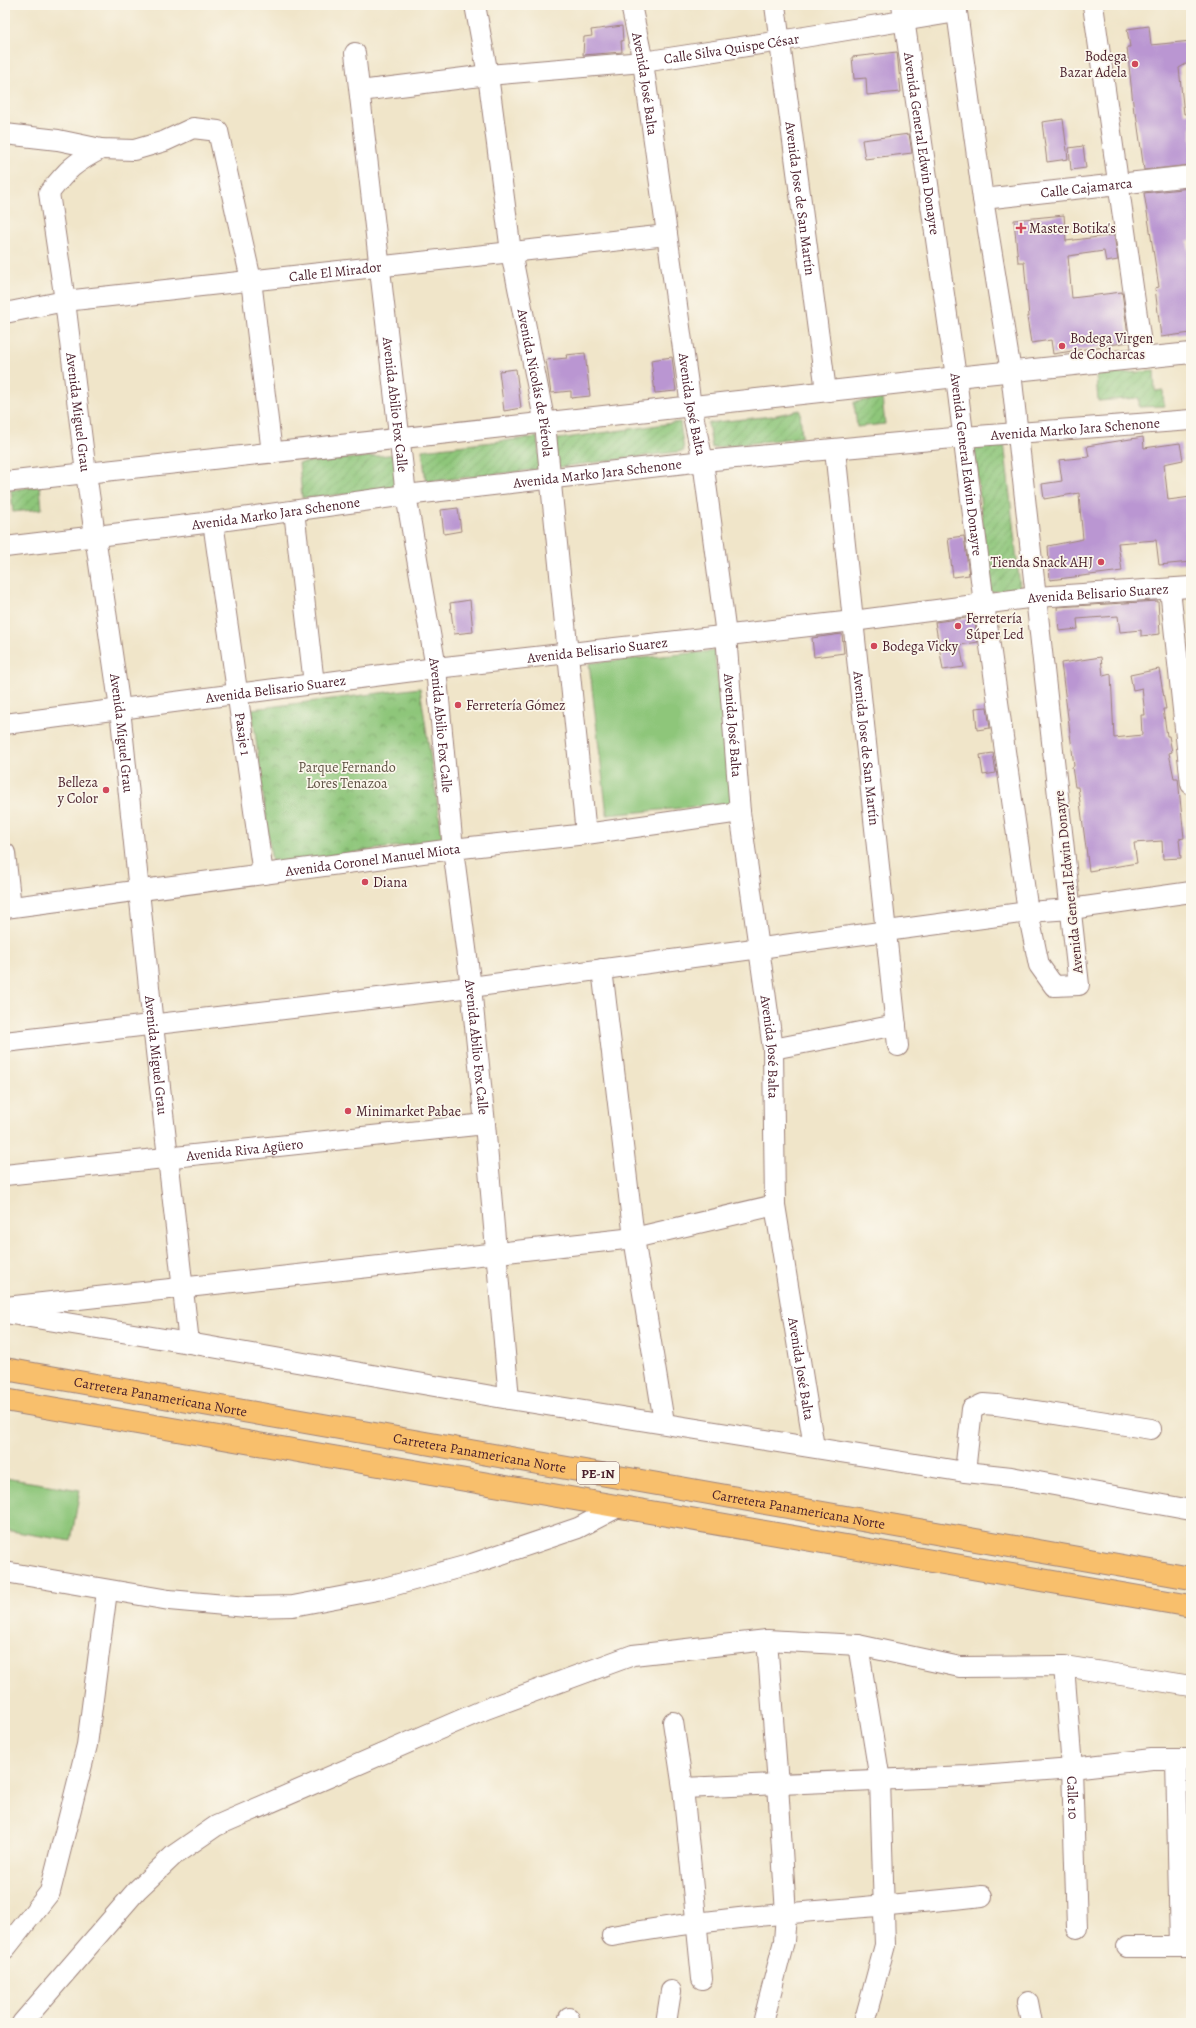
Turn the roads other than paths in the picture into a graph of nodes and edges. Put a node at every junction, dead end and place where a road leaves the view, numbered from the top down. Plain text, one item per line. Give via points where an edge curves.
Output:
1 (475, 5) edge
2 (632, 5) edge
3 (775, 5) edge
4 (1093, 5) edge
5 (957, 8) edge
6 (903, 13) edge
7 (780, 41) junction
8 (356, 53) dead end
9 (643, 62) junction
10 (488, 75) junction
11 (360, 91) junction
12 (5, 134) edge
13 (101, 149) junction
14 (1191, 176) edge
15 (1118, 183) junction
16 (982, 199) junction
17 (667, 235) junction
18 (511, 252) junction
19 (379, 266) junction
20 (251, 280) junction
21 (65, 301) junction
22 (5, 314) edge
23 (1191, 353) edge
24 (1143, 358) junction
25 (1011, 372) junction
26 (956, 377) junction
27 (826, 392) junction
28 (691, 406) junction
29 (1191, 420) edge
30 (545, 424) junction
31 (1018, 434) junction
32 (964, 437) junction
33 (400, 438) junction
34 (834, 450) junction
35 (272, 452) junction
36 (703, 461) junction
37 (86, 473) junction
38 (550, 479) junction
39 (5, 482) edge
40 (406, 495) junction
41 (294, 511) junction
42 (213, 522) junction
43 (96, 537) junction
44 (5, 547) edge
45 (1191, 587) edge
46 (1170, 589) junction
47 (1036, 597) junction
48 (984, 604) junction
49 (853, 620) junction
50 (726, 635) junction
51 (567, 653) junction
52 (436, 668) junction
53 (314, 684) junction
54 (238, 694) junction
55 (120, 709) junction
56 (5, 724) edge
57 (1191, 784) edge
58 (740, 812) junction
59 (586, 834) junction
60 (453, 849) junction
61 (5, 853) edge
62 (263, 874) junction
63 (139, 890) junction
64 (1191, 892) edge
65 (8, 907) edge
66 (1071, 909) junction
67 (1028, 912) junction
68 (886, 931) junction
69 (760, 947) junction
70 (602, 969) junction
71 (471, 987) junction
72 (153, 1025) junction
73 (896, 1025) junction
74 (5, 1042) edge
75 (898, 1046) dead end
76 (773, 1049) junction
77 (485, 1124) junction
78 (168, 1157) junction
79 (5, 1175) edge
80 (774, 1205) junction
81 (634, 1238) junction
82 (497, 1253) junction
83 (182, 1287) junction
84 (5, 1307) edge
85 (5, 1313) edge
86 (190, 1343) junction
87 (5, 1369) edge
88 (509, 1399) junction
89 (5, 1400) edge
90 (664, 1422) junction
91 (1151, 1429) dead end
92 (814, 1447) junction
93 (965, 1472) junction
94 (620, 1506) junction
95 (1191, 1510) edge
96 (5, 1572) edge
97 (1191, 1578) edge
98 (107, 1591) junction
99 (1191, 1606) edge
100 (767, 1640) junction
101 (858, 1645) junction
102 (1064, 1666) junction
103 (1191, 1686) edge
104 (674, 1722) dead end
105 (1183, 1759) edge
106 (1072, 1768) junction
107 (880, 1780) junction
108 (778, 1784) junction
109 (683, 1788) junction
110 (982, 1896) dead end
111 (884, 1906) junction
112 (786, 1915) junction
113 (696, 1922) junction
114 (1077, 1928) dead end
115 (612, 1936) dead end
116 (1127, 1947) dead end
117 (1185, 1947) edge
118 (5, 1949) edge
119 (702, 1979) dead end
120 (671, 1991) dead end
121 (1028, 2002) dead end
122 (22, 2023) edge
123 (666, 2023) edge
124 (763, 2023) edge
125 (864, 2023) edge
126 (1032, 2023) edge

1 - 10 street, Avenida Nicolás de Piérola
2 - 9 street, Avenida José Balta
3 - 7 street, Avenida Jose de San Martín
4 - 15 street
5 - 6 street, Calle Silva Quispe César
5 - 16 street, Avenida General Edwin Donayre
6 - 7 street, Calle Silva Quispe César
6 - 26 street, Avenida General Edwin Donayre
7 - 9 street, Calle Silva Quispe César
7 - 27 street, Avenida Jose de San Martín
8 - 11 street, Avenida Abilio Fox Calle
9 - 10 street, Calle Silva Quispe César
9 - 17 street, Avenida José Balta
10 - 11 street, Calle Silva Quispe César
10 - 18 street, Avenida Nicolás de Piérola
11 - 19 street, Avenida Abilio Fox Calle
12 - 13 street via 58,140
13 - 20 street via 134,150 165,141 193,128 218,131
13 - 21 street, Avenida Miguel Grau via 65,172 49,193
14 - 15 street, Calle Cajamarca
15 - 16 street, Calle Cajamarca
15 - 24 street
16 - 25 street, Avenida General Edwin Donayre
17 - 18 street, Calle El Mirador
17 - 28 street, Avenida José Balta
18 - 19 street, Calle El Mirador
18 - 30 street, Avenida Nicolás de Piérola
19 - 20 street, Calle El Mirador
19 - 33 street, Avenida Abilio Fox Calle
20 - 21 street, Calle El Mirador
20 - 35 street
21 - 22 street, Calle El Mirador
21 - 37 street, Avenida Miguel Grau
23 - 24 street
24 - 25 street
25 - 26 street
25 - 31 street, Avenida General Edwin Donayre
26 - 27 street
26 - 32 street, Avenida General Edwin Donayre
27 - 28 street
28 - 30 street
28 - 36 street, Avenida José Balta
29 - 31 street, Avenida Marko Jara Schenone
30 - 33 street
30 - 38 street, Avenida Nicolás de Piérola
31 - 32 street, Avenida Marko Jara Schenone
31 - 47 street, Avenida General Edwin Donayre
32 - 34 street, Avenida Marko Jara Schenone
32 - 48 street, Avenida General Edwin Donayre
33 - 35 street
33 - 40 street, Avenida Abilio Fox Calle
34 - 36 street, Avenida Marko Jara Schenone
34 - 49 street, Avenida Jose de San Martín
35 - 37 street
36 - 38 street, Avenida Marko Jara Schenone
36 - 50 street, Avenida José Balta
37 - 39 street
37 - 43 street, Avenida Miguel Grau
38 - 40 street, Avenida Marko Jara Schenone
38 - 51 street, Avenida Nicolás de Piérola
40 - 41 street, Avenida Marko Jara Schenone
40 - 52 street, Avenida Abilio Fox Calle
41 - 42 street, Avenida Marko Jara Schenone
41 - 53 street
42 - 43 street, Avenida Marko Jara Schenone
42 - 54 street, Pasaje 1
43 - 44 street, Avenida Marko Jara Schenone
43 - 55 street, Avenida Miguel Grau
45 - 46 street, Avenida Belisario Suarez
46 - 47 street, Avenida Belisario Suarez
46 - 57 street
47 - 48 street, Avenida Belisario Suarez
47 - 66 street, Avenida General Edwin Donayre
48 - 49 street, Avenida Belisario Suarez
48 - 67 street, Avenida General Edwin Donayre
49 - 50 street, Avenida Belisario Suarez
49 - 68 street, Avenida Jose de San Martín
50 - 51 street, Avenida Belisario Suarez
50 - 58 street, Avenida José Balta
51 - 52 street, Avenida Belisario Suarez
51 - 59 street, Avenida Nicolás de Piérola
52 - 53 street, Avenida Belisario Suarez
52 - 60 street, Avenida Abilio Fox Calle
53 - 54 street, Avenida Belisario Suarez
54 - 55 street, Avenida Belisario Suarez
54 - 62 street, Pasaje 1
55 - 56 street, Avenida Belisario Suarez
55 - 63 street, Avenida Miguel Grau
58 - 59 street, Avenida Coronel Manuel Miota
58 - 69 street, Avenida José Balta
59 - 60 street, Avenida Coronel Manuel Miota
60 - 62 street, Avenida Coronel Manuel Miota
60 - 71 street, Avenida Abilio Fox Calle
61 - 65 street
62 - 63 street, Avenida Coronel Manuel Miota
63 - 65 street, Avenida Coronel Manuel Miota
63 - 72 street, Avenida Miguel Grau
64 - 66 street
66 - 67 street
66 - 67 street, Avenida General Edwin Donayre via 1079,985 1054,986 1039,965
67 - 68 street
68 - 69 street
68 - 73 street, Avenida Jose de San Martín
69 - 70 street
69 - 76 street, Avenida José Balta
70 - 71 street
70 - 81 street
71 - 72 street
71 - 77 street, Avenida Abilio Fox Calle
72 - 74 street
72 - 78 street, Avenida Miguel Grau
73 - 75 street, Avenida Jose de San Martín
73 - 76 street
76 - 80 street, Avenida José Balta
77 - 78 street, Avenida Riva Agüero
77 - 82 street, Avenida Abilio Fox Calle
78 - 79 street, Avenida Riva Agüero
78 - 83 street, Avenida Miguel Grau
80 - 81 street
80 - 92 street, Avenida José Balta
81 - 82 street
81 - 90 street
82 - 83 street
82 - 88 street, Avenida Abilio Fox Calle
83 - 84 street
83 - 86 street, Avenida Miguel Grau
85 - 86 street
86 - 88 street
87 - 97 highway, Carretera Panamericana Norte / PE-1N
88 - 90 street
89 - 94 highway, Carretera Panamericana Norte / PE-1N
90 - 92 street
91 - 93 street via 983,1404 972,1409
92 - 93 street
93 - 95 street via 1011,1477
94 - 98 street via 578,1528 472,1564 377,1590 293,1606 247,1607
94 - 99 highway, Carretera Panamericana Norte / PE-1N
96 - 98 street
98 - 118 street via 87,1745 50,1892
100 - 101 street
100 - 108 street
100 - 122 street via 633,1656 616,1661 486,1709 216,1826 174,1855 136,1890
101 - 102 street via 960,1667
101 - 107 street
102 - 103 street
102 - 106 street, Calle 10
104 - 109 street
105 - 106 street via 1152,1758
105 - 117 street
106 - 107 street
106 - 114 street, Calle 10
107 - 108 street
107 - 111 street
108 - 109 street
108 - 112 street
109 - 113 street
110 - 111 street
111 - 112 street
111 - 125 street via 885,1945
112 - 113 street
112 - 124 street via 784,1941
113 - 115 street
113 - 119 street
116 - 117 street
120 - 123 street
121 - 126 street

